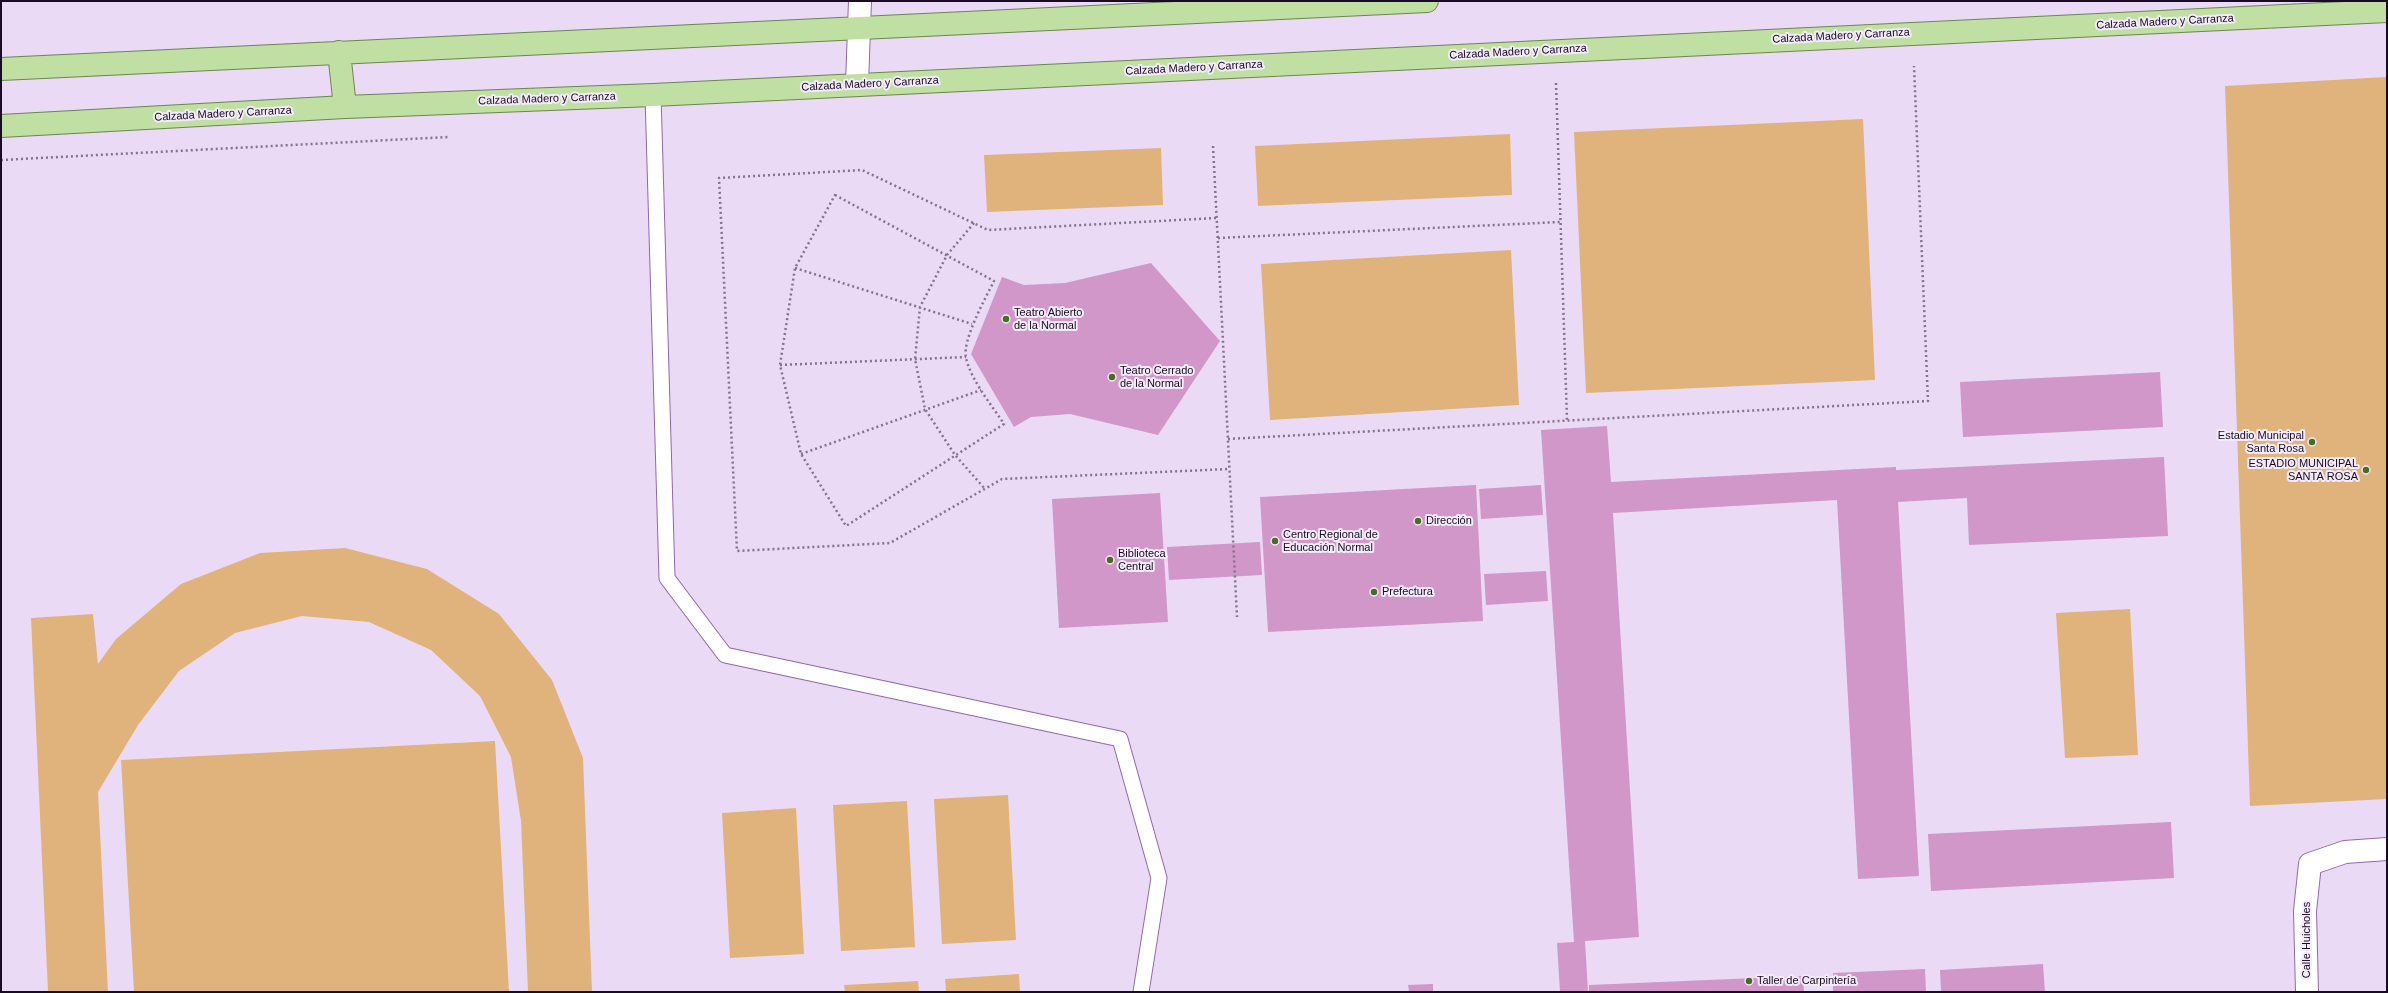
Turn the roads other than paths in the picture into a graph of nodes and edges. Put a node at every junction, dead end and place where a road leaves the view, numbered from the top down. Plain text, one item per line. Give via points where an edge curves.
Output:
1 (860, 1) edge
2 (1426, 1) edge
3 (2387, 11) edge
4 (860, 28) junction
5 (339, 52) junction
6 (1, 69) edge
7 (857, 84) junction
8 (653, 95) junction
9 (345, 107) junction
10 (1, 126) edge
11 (2387, 849) edge
12 (1141, 992) edge
13 (2307, 992) edge

1 - 4 street
2 - 4 main road
3 - 7 main road, Calzada Madero y Carranza
4 - 5 main road
4 - 7 street
5 - 6 main road
5 - 9 main road
7 - 8 main road, Calzada Madero y Carranza
8 - 9 main road, Calzada Madero y Carranza
8 - 12 lane via 666,578 725,655 1120,738 1159,878
9 - 10 main road, Calzada Madero y Carranza
11 - 13 street, Calle Huicholes via 2345,852 2310,864 2305,911

